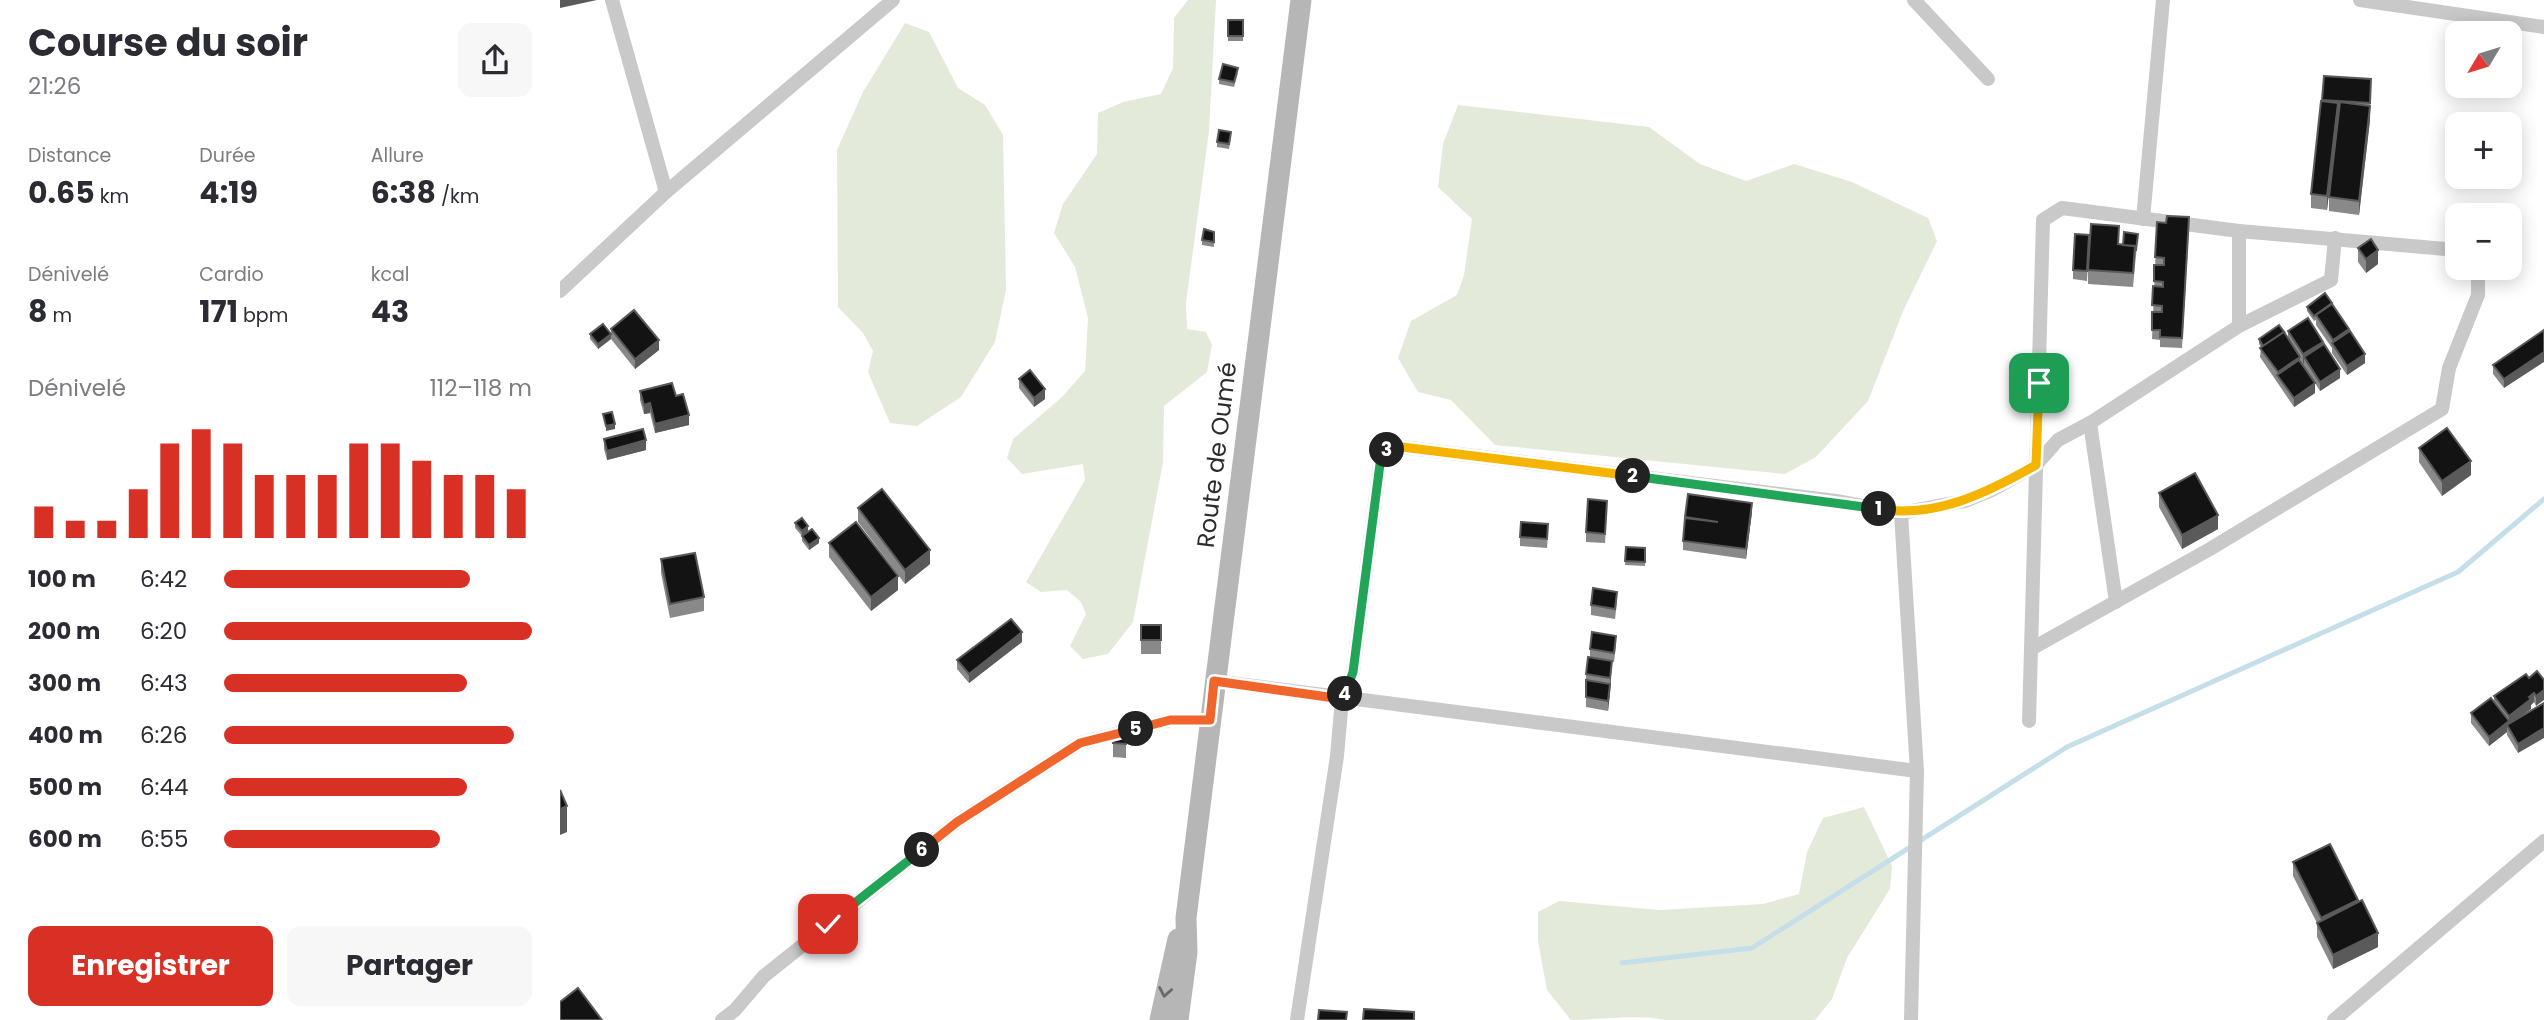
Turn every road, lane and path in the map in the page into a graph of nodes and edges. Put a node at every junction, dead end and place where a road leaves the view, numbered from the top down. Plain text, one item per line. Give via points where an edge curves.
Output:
1 (612, 0) edge
2 (893, 0) edge
3 (1301, 0) edge
4 (2162, 0) edge
5 (2360, 0) edge
6 (1921, 3) edge
7 (2544, 27) edge
8 (1988, 79) dead end
9 (666, 192) junction
10 (2143, 219) junction
11 (2239, 231) junction
12 (2335, 238) junction
13 (2445, 249) edge
14 (2478, 280) edge
15 (560, 291) edge
16 (2239, 326) junction
17 (2090, 423) junction
18 (2036, 465) junction
19 (1901, 513) junction
20 (2116, 602) junction
21 (2031, 649) junction
22 (1214, 681) junction
23 (1342, 699) junction
24 (1210, 720) junction
25 (2029, 721) dead end
26 (1917, 771) junction
27 (2544, 841) edge
28 (1186, 918) junction
29 (722, 1020) edge
30 (1160, 1020) edge
31 (1178, 1020) edge
32 (1297, 1020) edge
33 (1911, 1020) edge
34 (2334, 1020) edge

1 - 9 street
2 - 9 street
3 - 22 main road, Route de Oumé
4 - 10 street
5 - 7 street
6 - 8 street
9 - 15 street
10 - 11 street
10 - 18 street via 2062,208 2043,220
11 - 12 street
11 - 16 street
12 - 13 street
12 - 16 street via 2331,279
14 - 20 street via 2478,295 2449,368 2442,409
16 - 17 street
17 - 18 street via 2058,440
17 - 20 street
18 - 19 street via 1965,501
18 - 21 street
19 - 23 street via 1415,448 1388,449 1380,464 1353,672
19 - 26 street
20 - 21 street
21 - 25 street
22 - 23 street
22 - 24 main road, Route de Oumé
23 - 26 street
23 - 32 street
24 - 28 main road, Route de Oumé
24 - 29 street via 1170,720 1080,743 957,822 764,976
26 - 33 street
27 - 34 street
28 -> 30 main road via 1174,950
28 - 31 main road via 1187,952

